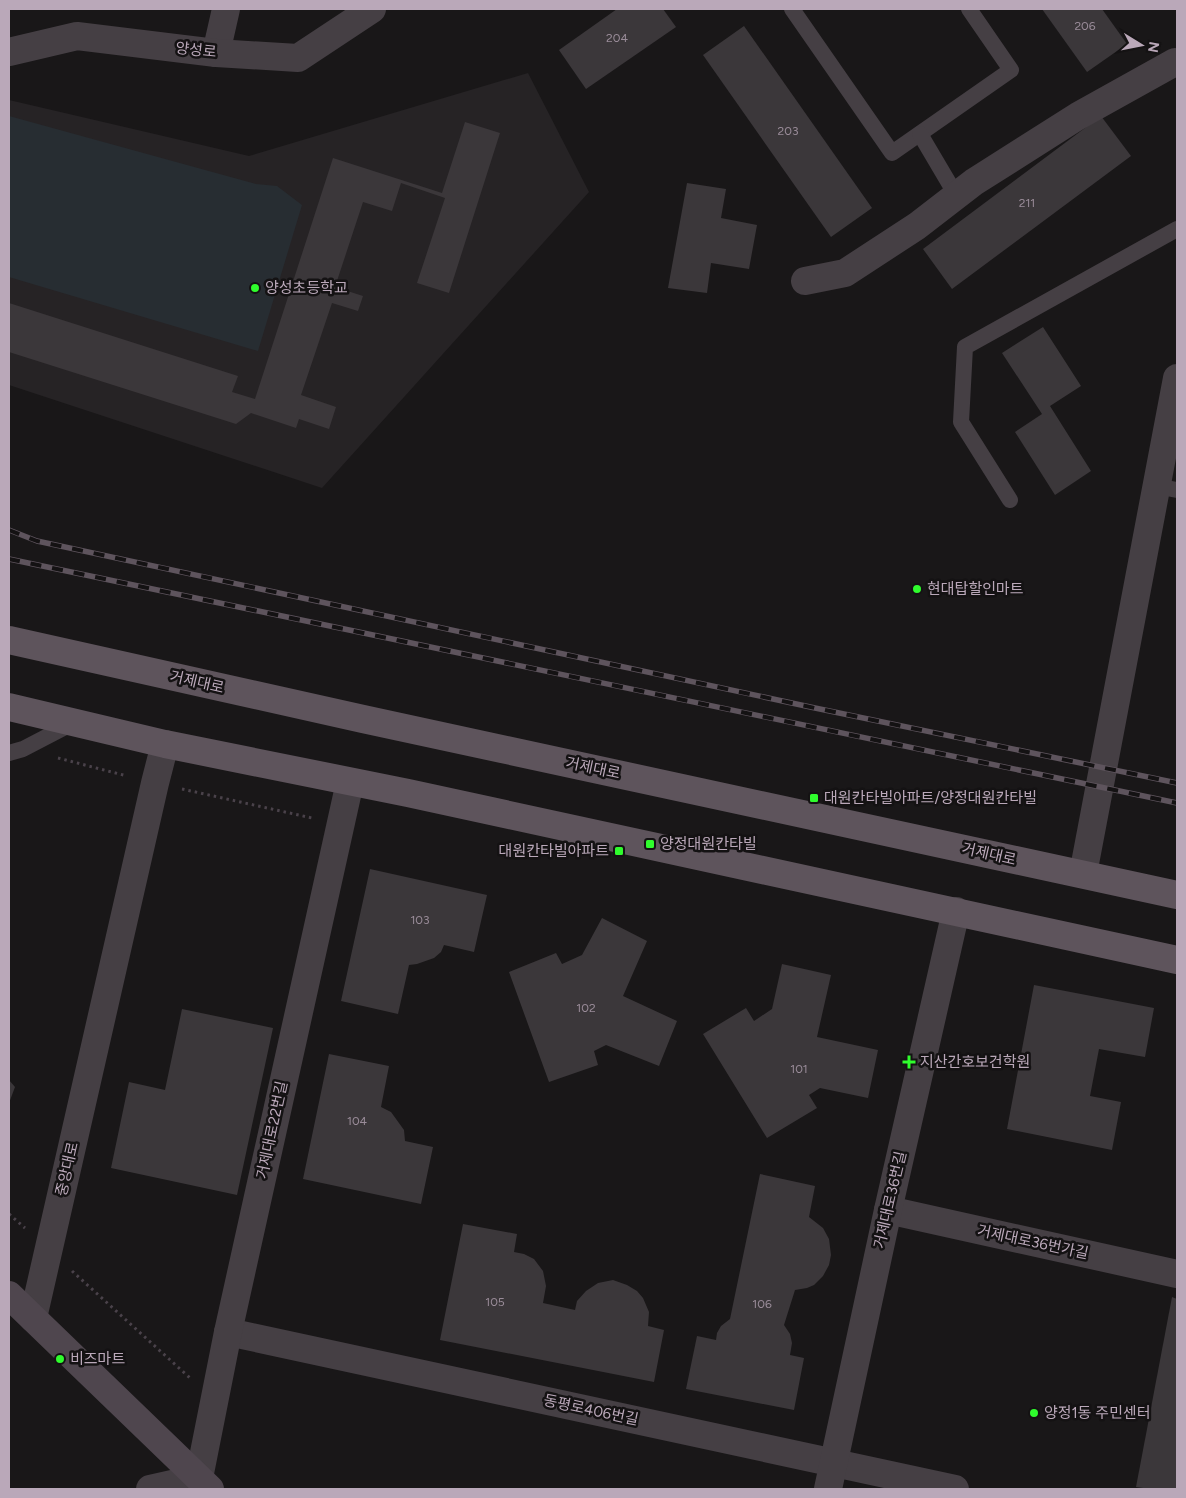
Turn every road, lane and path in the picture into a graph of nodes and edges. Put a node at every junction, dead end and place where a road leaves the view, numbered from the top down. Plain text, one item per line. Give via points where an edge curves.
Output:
1 (226, 9) edge
2 (372, 9) edge
3 (792, 9) edge
4 (969, 9) edge
5 (9, 52) edge
6 (216, 53) junction
7 (1176, 66) edge
8 (920, 134) junction
9 (956, 195) junction
10 (1177, 229) edge
11 (805, 281) dead end
12 (1177, 378) edge
13 (1166, 488) edge
14 (1010, 500) dead end
15 (9, 640) edge
16 (9, 707) edge
17 (9, 718) edge
18 (63, 721) junction
19 (165, 744) junction
20 (9, 753) edge
21 (350, 782) junction
22 (1084, 874) junction
23 (1177, 895) edge
24 (956, 911) junction
25 (1177, 960) edge
26 (888, 1210) junction
27 (9, 1214) edge
28 (48, 1249) junction
29 (1177, 1274) edge
30 (9, 1295) edge
31 (33, 1318) junction
32 (228, 1332) junction
33 (214, 1400) junction
34 (833, 1463) junction
35 (204, 1484) edge
36 (150, 1489) edge
37 (828, 1489) edge
38 (954, 1489) edge

1 - 6 street
2 - 6 street, 양성로 via 298,58
3 - 8 lane via 892,153
4 - 8 lane via 1011,70
5 - 6 street, 양성로 via 77,36
7 - 9 street via 1078,116
8 - 9 lane
9 - 11 street via 917,226 845,272
10 - 14 lane via 965,347 961,422
12 - 13 street
13 - 22 street
15 - 22 main road, 거제대로
16 - 18 main road
17 - 18 street
18 - 19 main road
18 - 20 lane via 23,749
19 - 21 main road
19 - 28 street, 중앙대로
21 - 24 main road
21 - 32 street, 거제대로22번길
22 - 23 main road, 거제대로
24 - 25 main road
24 - 26 street, 거제대로36번길
26 - 29 street, 거제대로36번가길
26 - 34 street, 거제대로36번길
27 - 28 path
28 - 31 street, 중앙대로
28 - 33 path
30 - 31 main road
31 - 35 main road
32 - 33 street, 거제대로22번길
32 - 34 street, 동평로406번길
33 - 35 street, 거제대로22번길
34 - 37 street, 거제대로36번길
34 - 38 street, 동평로406번길
35 - 36 street

